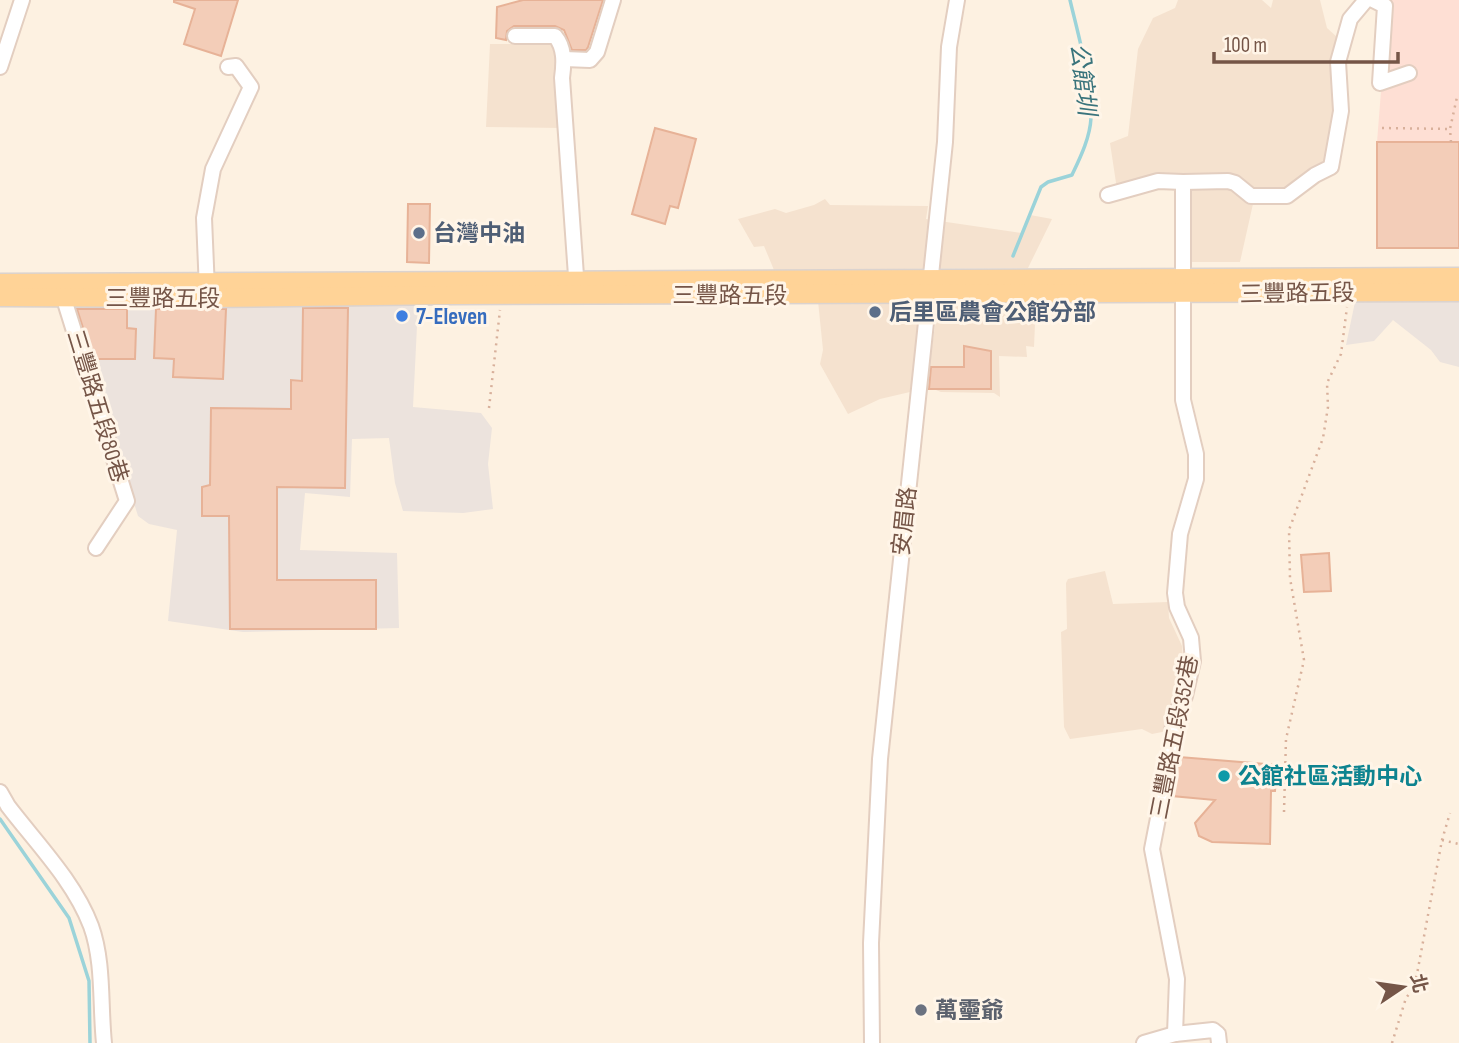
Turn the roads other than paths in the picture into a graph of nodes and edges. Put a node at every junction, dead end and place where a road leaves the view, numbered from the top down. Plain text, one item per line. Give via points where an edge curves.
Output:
1 (22, 0) edge
2 (613, 0) edge
3 (957, 0) edge
4 (1366, 0) edge
5 (1373, 0) edge
6 (515, 36) dead end
7 (564, 59) junction
8 (0, 67) edge
9 (228, 67) dead end
10 (1409, 73) dead end
11 (1183, 183) junction
12 (1108, 195) dead end
13 (1459, 277) edge
14 (0, 283) edge
15 (1184, 285) junction
16 (930, 287) junction
17 (577, 288) junction
18 (207, 290) junction
19 (1459, 292) edge
20 (0, 297) edge
21 (64, 299) junction
22 (96, 548) dead end
23 (0, 792) edge
24 (1175, 1034) junction
25 (104, 1043) edge
26 (872, 1043) edge
27 (1144, 1043) edge
28 (1219, 1043) edge

1 - 8 street
2 - 7 street via 597,52 590,60
3 - 16 street, 安眉路 via 949,47 945,142
4 - 11 street via 1350,19 1338,62 1341,111 1331,167 1287,196 1251,196 1227,181
5 - 10 street via 1385,6 1380,83
6 - 7 street via 555,36
7 - 17 street
9 - 18 street via 236,66 251,87 213,169 204,218
11 - 12 street via 1158,181
11 - 15 street, 三豐路五段352巷
13 - 15 main road, 三豐路五段
14 - 18 main road, 三豐路五段
15 - 16 main road, 三豐路五段
15 - 19 main road, 三豐路五段
15 - 24 street, 三豐路五段352巷 via 1183,400 1196,454 1196,479 1180,534 1175,593 1191,638 1193,661 1185,696 1174,717 1152,849 1177,979
16 - 17 main road, 三豐路五段
16 - 26 street, 安眉路 via 880,759
17 - 18 main road, 三豐路五段
17 - 18 main road, 三豐路五段 via 502,295
18 - 21 main road, 三豐路五段
20 - 21 main road, 三豐路五段
21 - 22 street, 三豐路五段80巷 via 127,501
23 - 25 street via 72,889 91,926 99,961
24 - 27 street
24 - 28 street via 1213,1030

